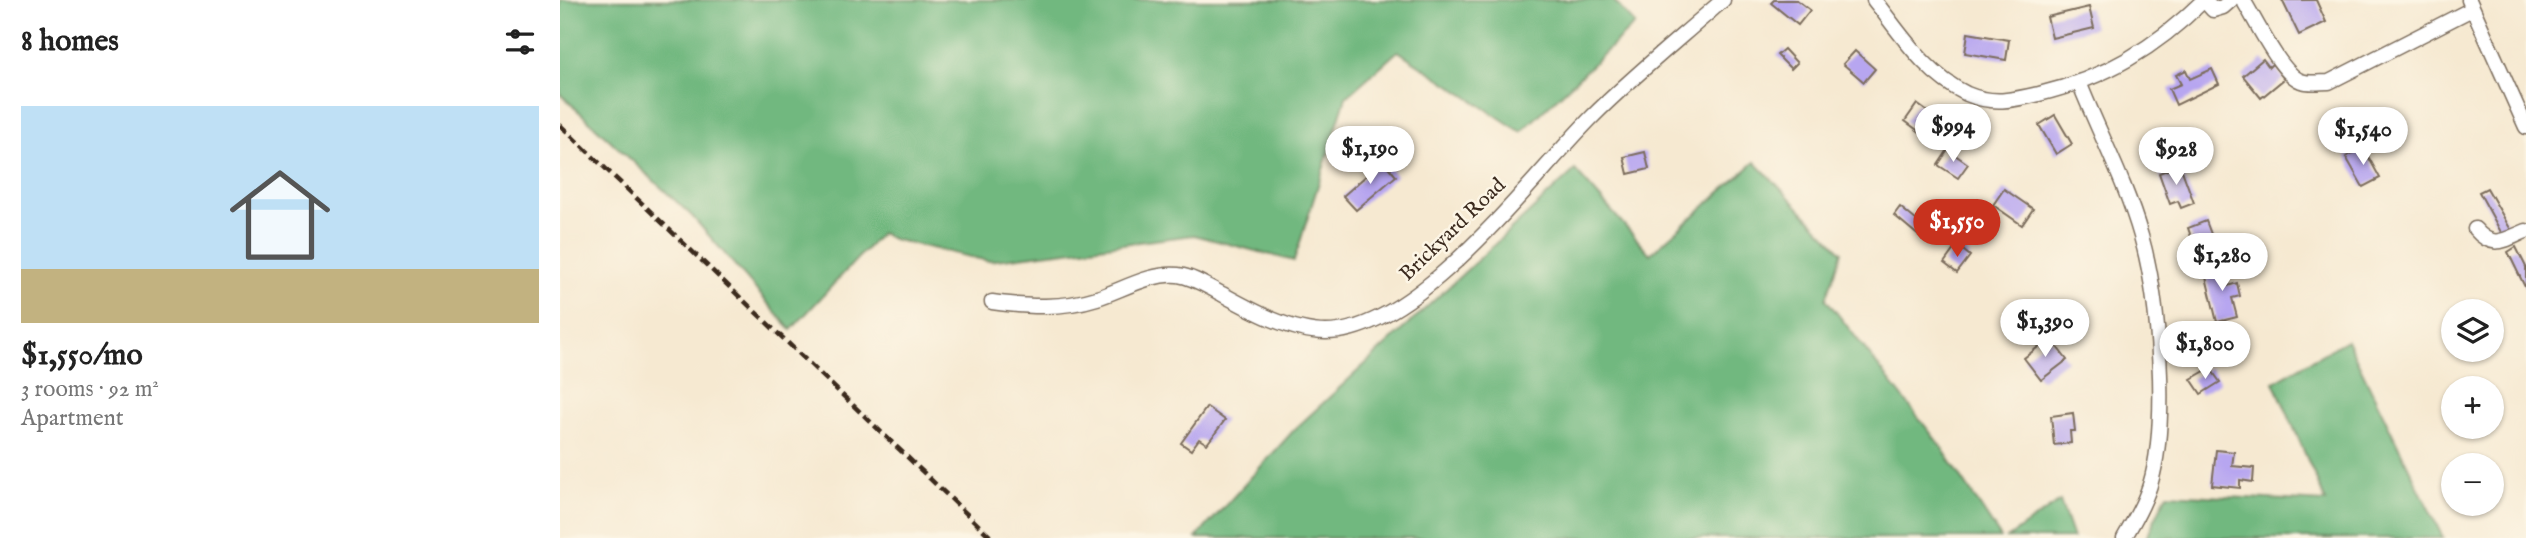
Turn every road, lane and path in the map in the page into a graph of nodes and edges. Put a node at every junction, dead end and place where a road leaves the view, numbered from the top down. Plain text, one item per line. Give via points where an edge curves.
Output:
1 (1723, 0) edge
2 (1874, 0) edge
3 (2204, 0) edge
4 (2231, 0) edge
5 (2243, 0) edge
6 (2470, 4) edge
7 (2079, 82) junction
8 (2526, 127) edge
9 (2474, 229) dead end
10 (2526, 230) edge
11 (992, 302) dead end
12 (2124, 538) edge

1 - 11 street, Brickyard Road via 1595,114 1448,268 1415,296 1369,323 1340,332 1315,331 1266,317 1192,278 1175,275 1067,305 1025,307
2 - 7 street via 1925,64 1966,93 1984,100 2008,101
3 - 4 street via 2213,10
3 - 7 street via 2150,46
5 - 6 street via 2284,68 2299,81 2313,83 2329,82
6 - 8 street
7 - 12 street via 2140,234 2153,297 2159,402 2156,458 2145,497
9 - 10 street via 2492,243

